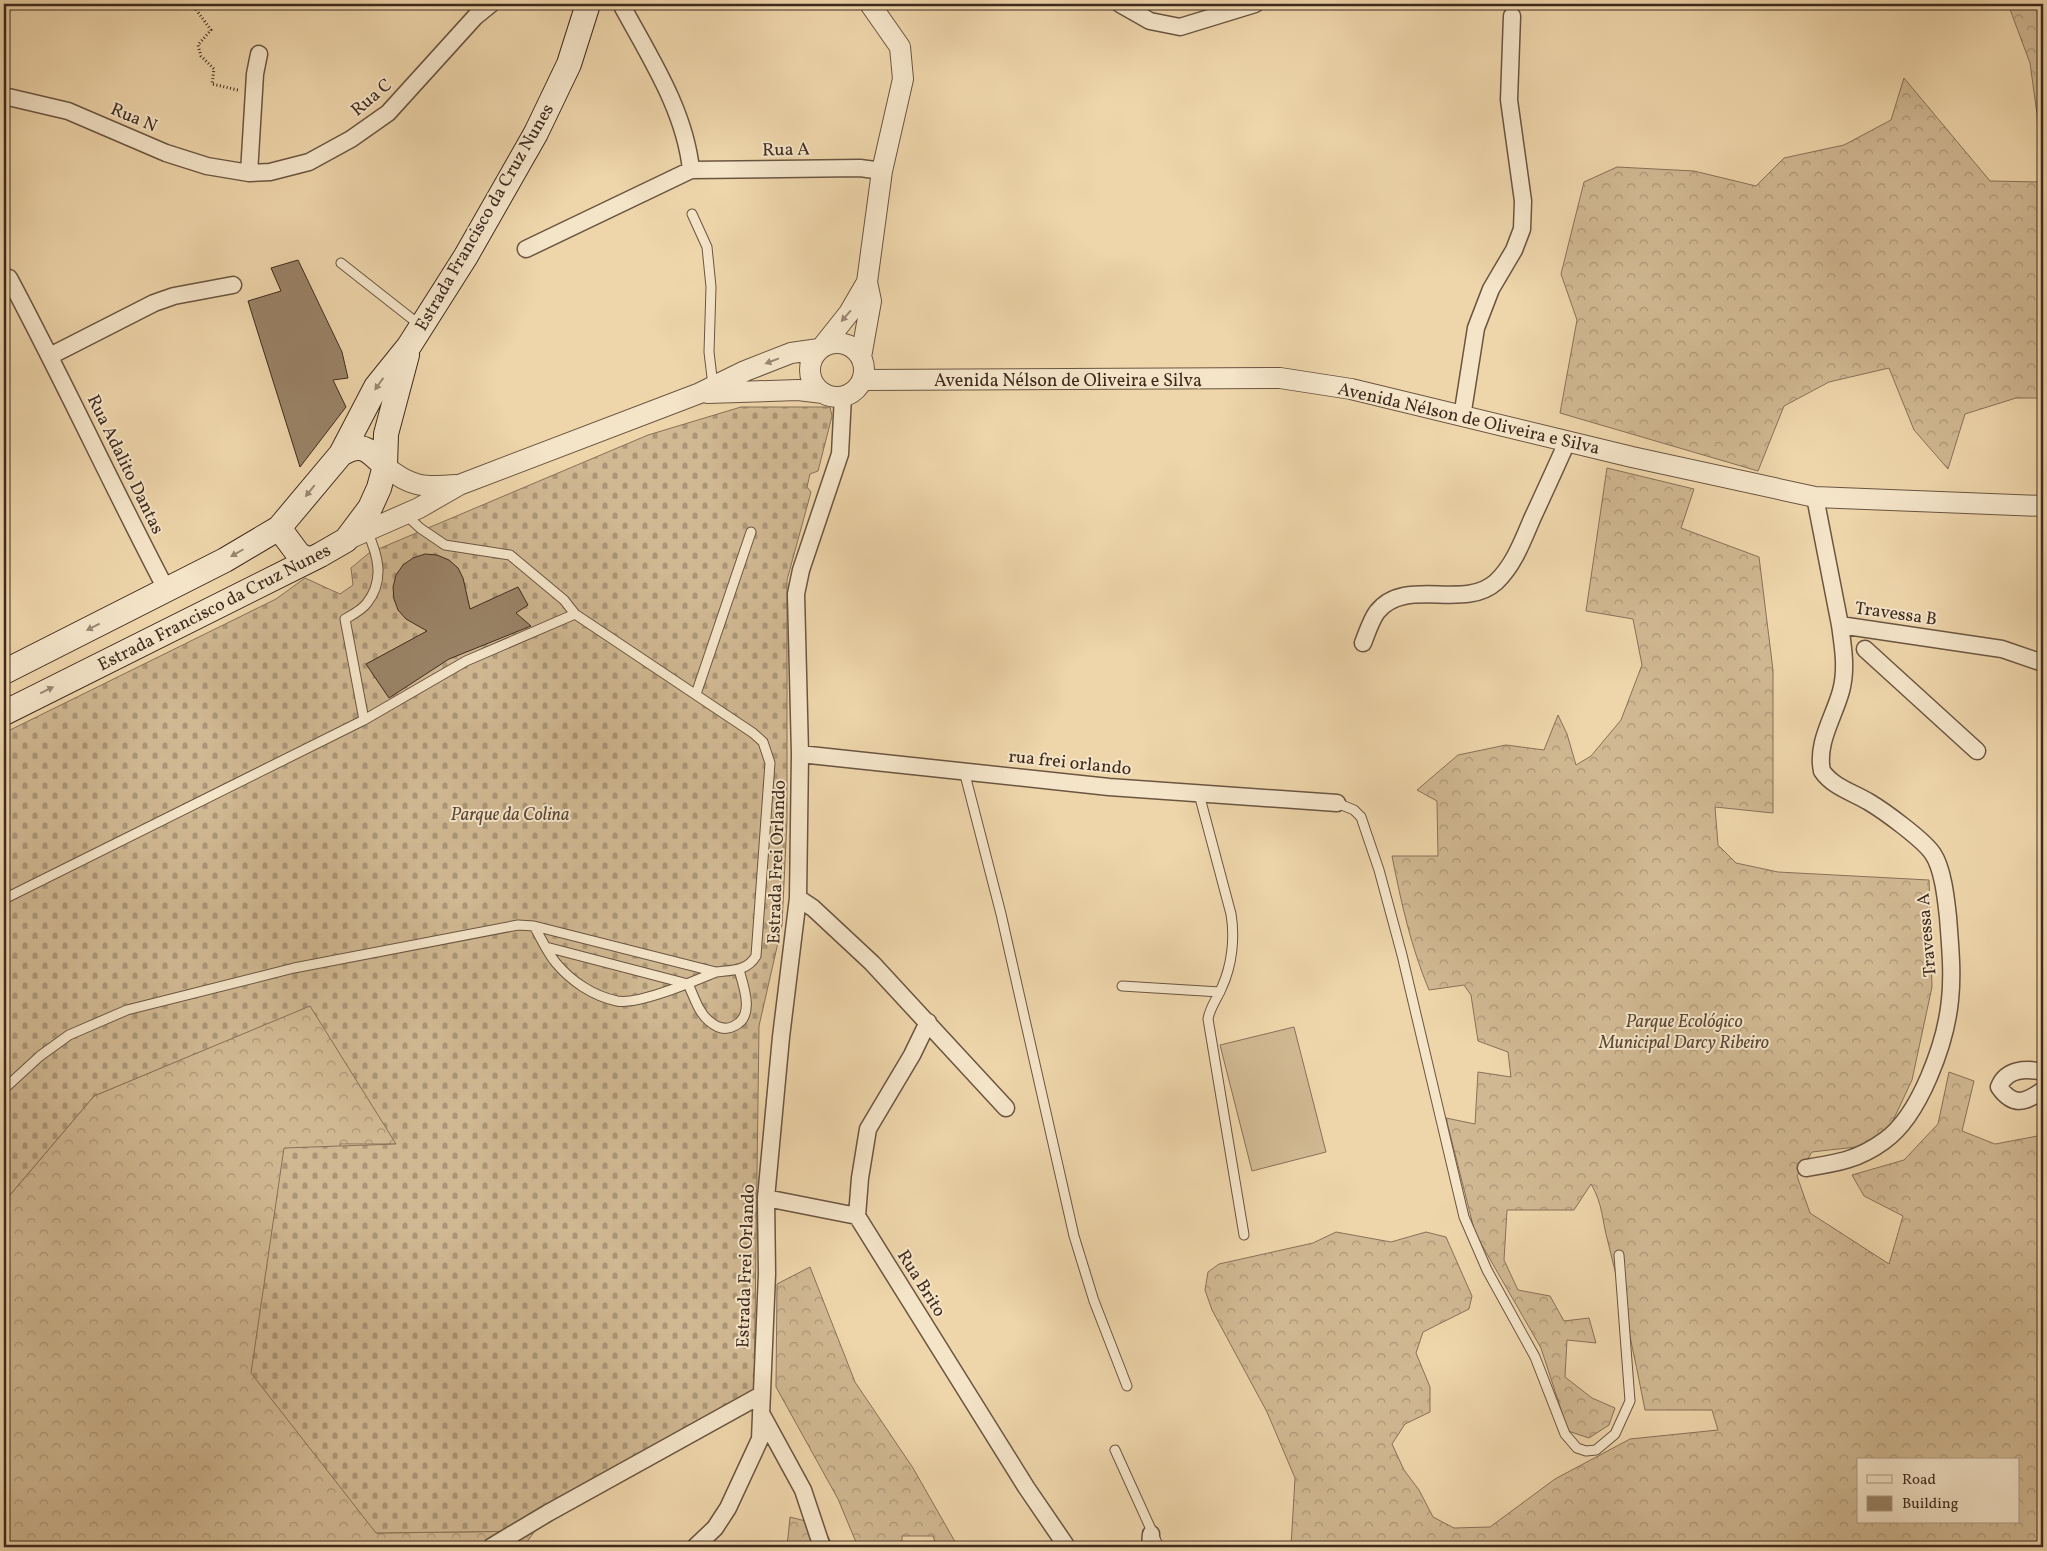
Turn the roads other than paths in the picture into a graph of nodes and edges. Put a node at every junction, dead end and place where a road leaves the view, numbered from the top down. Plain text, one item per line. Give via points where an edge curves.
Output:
1 (491, 4) edge
2 (588, 4) edge
3 (621, 4) edge
4 (870, 4) edge
5 (1120, 4) edge
6 (1255, 4) edge
7 (1512, 16) dead end
8 (259, 54) dead end
9 (4, 96) edge
10 (691, 170) junction
11 (882, 171) junction
12 (249, 173) junction
13 (692, 214) dead end
14 (526, 250) dead end
15 (341, 263) dead end
16 (9, 278) dead end
17 (867, 282) junction
18 (232, 286) dead end
19 (422, 326) junction
20 (409, 346) junction
21 (820, 348) junction
22 (50, 356) junction
23 (862, 369) junction
24 (707, 390) junction
25 (823, 393) junction
26 (843, 396) junction
27 (1462, 417) junction
28 (1568, 442) junction
29 (341, 454) junction
30 (384, 466) junction
31 (459, 485) junction
32 (1814, 497) junction
33 (2043, 506) edge
34 (405, 514) junction
35 (279, 528) junction
36 (367, 530) junction
37 (751, 532) dead end
38 (346, 540) junction
39 (308, 559) junction
40 (166, 589) junction
41 (575, 614) junction
42 (1840, 625) junction
43 (1889, 632) junction
44 (1363, 643) dead end
45 (1864, 649) junction
46 (2043, 663) edge
47 (1844, 664) junction
48 (4, 672) edge
49 (696, 694) junction
50 (4, 712) edge
51 (364, 720) junction
52 (1977, 751) dead end
53 (800, 754) junction
54 (964, 772) junction
55 (1199, 794) junction
56 (1337, 803) joint
57 (4, 898) edge
58 (798, 898) junction
59 (534, 926) junction
60 (546, 947) junction
61 (739, 970) junction
62 (716, 972) junction
63 (688, 984) junction
64 (1122, 986) dead end
65 (1220, 992) junction
66 (928, 1022) junction
67 (2043, 1072) edge
68 (4, 1089) edge
69 (2043, 1090) edge
70 (1006, 1108) dead end
71 (1806, 1168) dead end
72 (766, 1198) junction
73 (857, 1216) junction
74 (1244, 1235) dead end
75 (1619, 1255) dead end
76 (1127, 1386) dead end
77 (761, 1395) junction
78 (761, 1413) junction
79 (1115, 1450) dead end
80 (1153, 1543) edge
81 (491, 1547) edge
82 (695, 1547) edge
83 (822, 1547) edge
84 (1067, 1547) edge

1 - 12 street, Rua C via 475,17 388,113 351,139 308,162 270,172
2 - 19 main road, Estrada Francisco da Cruz Nunes via 569,64 536,133
3 - 10 street via 667,90 684,133
4 - 11 street via 900,47 903,79
5 - 6 street via 1150,21 1180,27
7 - 27 street via 1509,100 1523,201 1522,229 1514,250 1491,289 1476,328
8 - 12 street
9 - 12 street, Rua N via 68,111 166,153 207,166
10 - 11 street, Rua A via 860,168
10 - 14 street, Rua A
11 - 17 street
13 - 24 lane via 707,247 710,287
15 - 19 lane
16 - 22 street, Rua Adalito Dantas
17 -> 21 street via 849,313
17 - 23 street via 871,301
18 - 22 street via 174,296 154,303
19 - 20 main road, Estrada Francisco da Cruz Nunes
20 -> 29 main road, Estrada Francisco da Cruz Nunes via 376,387
20 - 30 main road, Estrada Francisco da Cruz Nunes via 386,434
21 - 23 street via 843,343 854,348
21 -> 24 street via 791,353
21 - 25 street via 812,359 810,372 814,384
22 - 40 street, Rua Adalito Dantas
23 - 26 street via 855,390
23 - 27 street, Avenida Nélson de Oliveira e Silva via 889,380 1280,378 1350,389
24 - 25 street
24 - 31 street
25 - 26 street
26 - 53 street, Estrada Frei Orlando via 840,454 796,594
27 - 28 street, Avenida Nélson de Oliveira e Silva
28 - 32 street, Avenida Nélson de Oliveira e Silva
28 - 44 street via 1514,558 1496,582 1459,594 1396,598 1377,612
29 - 30 main road via 361,447
29 -> 35 main road, Estrada Francisco da Cruz Nunes
30 - 31 street via 405,481 428,487
30 - 38 main road, Estrada Francisco da Cruz Nunes via 380,488 370,508
31 - 34 street
32 - 33 street, Avenida Nélson de Oliveira e Silva
32 - 42 street, Travessa B
34 - 36 street
34 - 41 lane via 446,545 510,555 564,600
35 - 39 main road via 299,555
35 -> 40 main road, Estrada Francisco da Cruz Nunes via 225,560
36 - 38 street
36 - 51 lane via 376,549 380,577 367,604 345,619
37 - 49 lane
38 - 39 main road, Estrada Francisco da Cruz Nunes
50 -> 39 main road, Estrada Francisco da Cruz Nunes
40 -> 48 main road, Estrada Francisco da Cruz Nunes
41 - 49 lane
41 - 51 lane via 466,661
42 - 43 street, Travessa B
42 - 47 street, Travessa A
43 - 45 street
43 - 46 street, Travessa B via 2002,649
45 - 47 street
45 - 52 street
47 - 71 street, Travessa A via 1841,690 1822,745 1822,771 1836,785 1870,803 1914,836 1934,855 1945,893 1950,1000 1942,1041 1909,1116 1885,1141 1850,1160
49 - 61 lane via 753,733 762,742 770,763 756,956 750,966
51 - 57 lane
53 - 54 street, rua frei orlando
53 - 58 street, Estrada Frei Orlando
54 - 55 street, rua frei orlando
54 - 76 lane via 1001,914 1074,1236 1094,1301
55 - 56 street, rua frei orlando
55 - 65 lane via 1234,933
56 - 75 lane via 1361,816 1379,870 1464,1217 1487,1270 1535,1357 1565,1434 1577,1448 1586,1451 1596,1450 1615,1434 1630,1401
58 - 66 street via 865,957
58 - 72 street, Estrada Frei Orlando
59 - 60 lane
59 - 62 lane
59 - 68 lane via 518,925 294,968 127,1010 69,1035
60 - 63 lane
60 - 63 lane via 571,979 592,992 618,1001 637,999
61 - 62 lane
61 - 63 lane via 746,991 746,1012 740,1024 730,1028 720,1028 708,1020
62 - 63 lane
64 - 65 lane
65 - 74 lane via 1210,1009 1209,1033
66 - 70 street
66 - 73 street via 868,1129
67 - 69 street via 2009,1073 2002,1078 1999,1087 2005,1096 2019,1102
72 - 73 street
72 - 77 street, Estrada Frei Orlando via 767,1274
73 - 84 street, Rua Brito
77 - 78 street, Estrada Frei Orlando
77 - 81 street
78 - 82 street, Estrada Frei Orlando via 760,1439 743,1480 715,1528
78 - 83 street via 802,1490
79 - 80 lane

